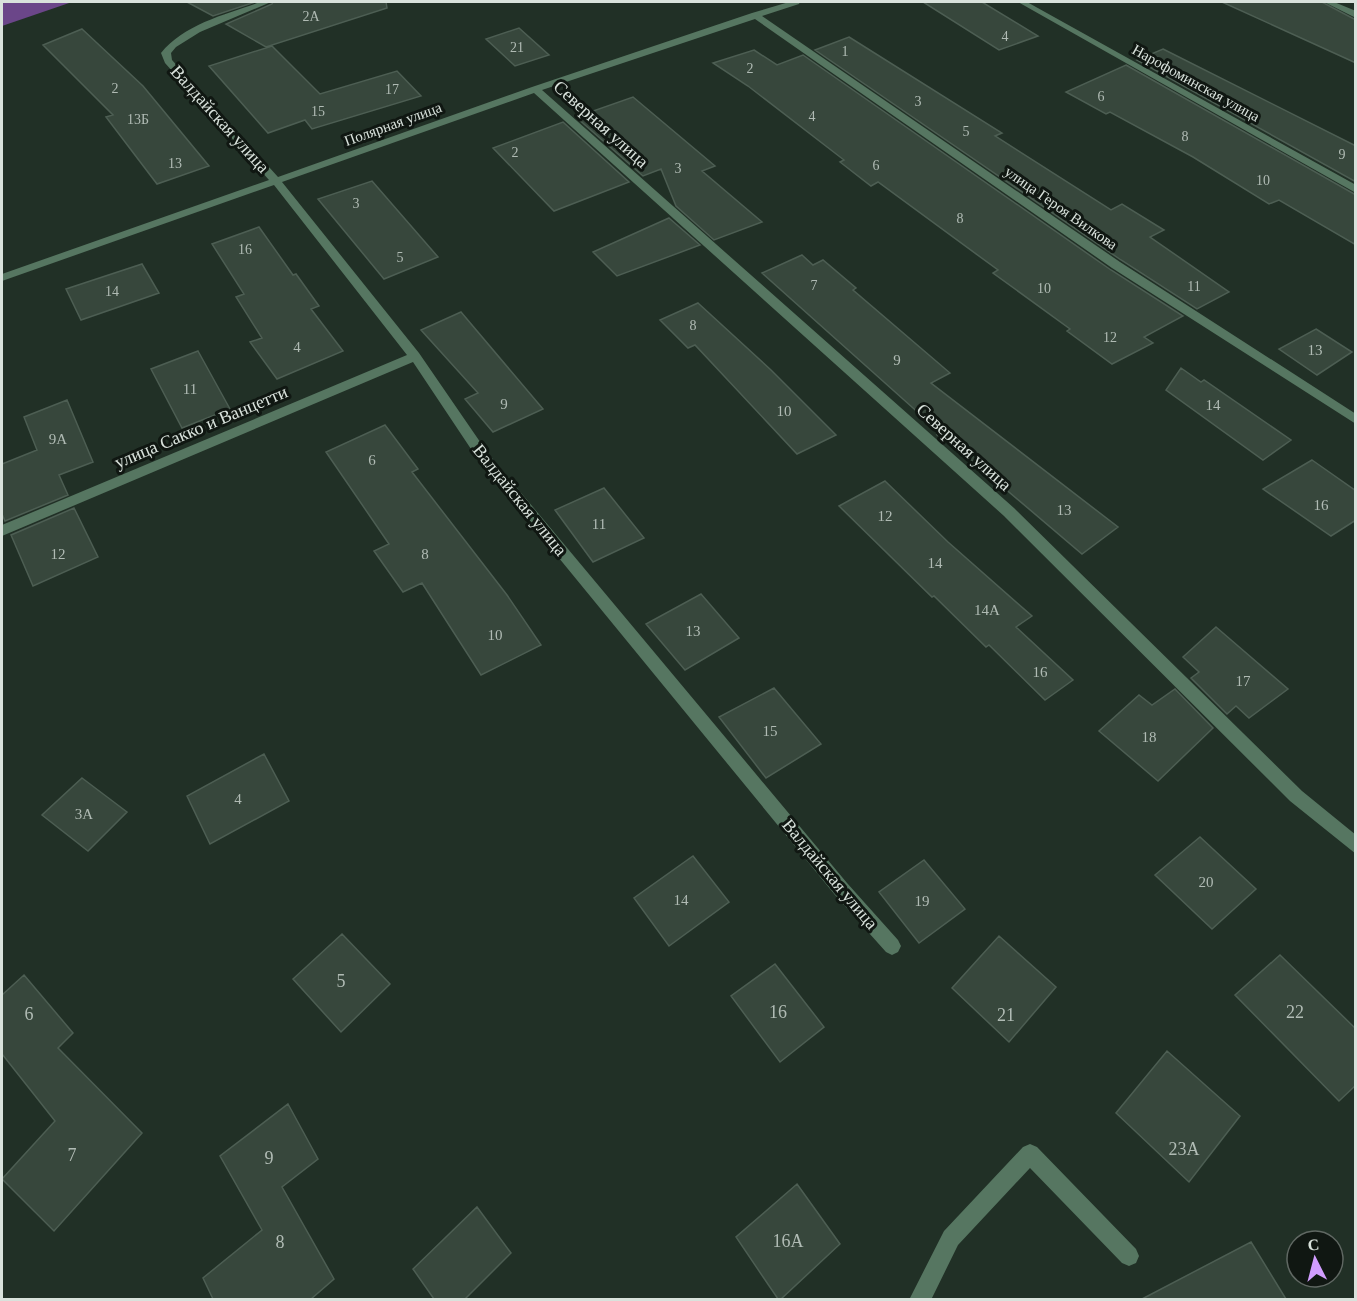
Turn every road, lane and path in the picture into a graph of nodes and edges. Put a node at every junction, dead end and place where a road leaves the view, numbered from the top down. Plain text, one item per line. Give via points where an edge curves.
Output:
1 (267, 2) edge
2 (796, 2) edge
3 (1022, 2) edge
4 (1328, 2) edge
5 (755, 15) junction
6 (1356, 15) edge
7 (535, 89) junction
8 (276, 182) junction
9 (1356, 190) edge
10 (2, 278) edge
11 (415, 356) junction
12 (1356, 420) edge
13 (2, 531) edge
14 (1356, 846) edge
15 (892, 946) dead end
16 (1129, 1256) dead end
17 (919, 1299) edge

1 - 8 street, Валдайская улица via 201,28 170,45 166,53 168,61
2 - 5 street, Полярная улица
3 - 9 street, Нарофоминская улица
4 - 6 street
5 - 7 street, Полярная улица
5 - 12 street, улица Героя Вилкова via 1116,264
7 - 8 street, Полярная улица
7 - 14 street, Северная улица via 1009,512 1296,796
8 - 10 street, Полярная улица
8 - 11 street, Валдайская улица
11 - 13 street, улица Сакко и Ванцетти
11 - 15 street, Валдайская улица via 482,455
16 - 17 street via 1030,1154 951,1238

